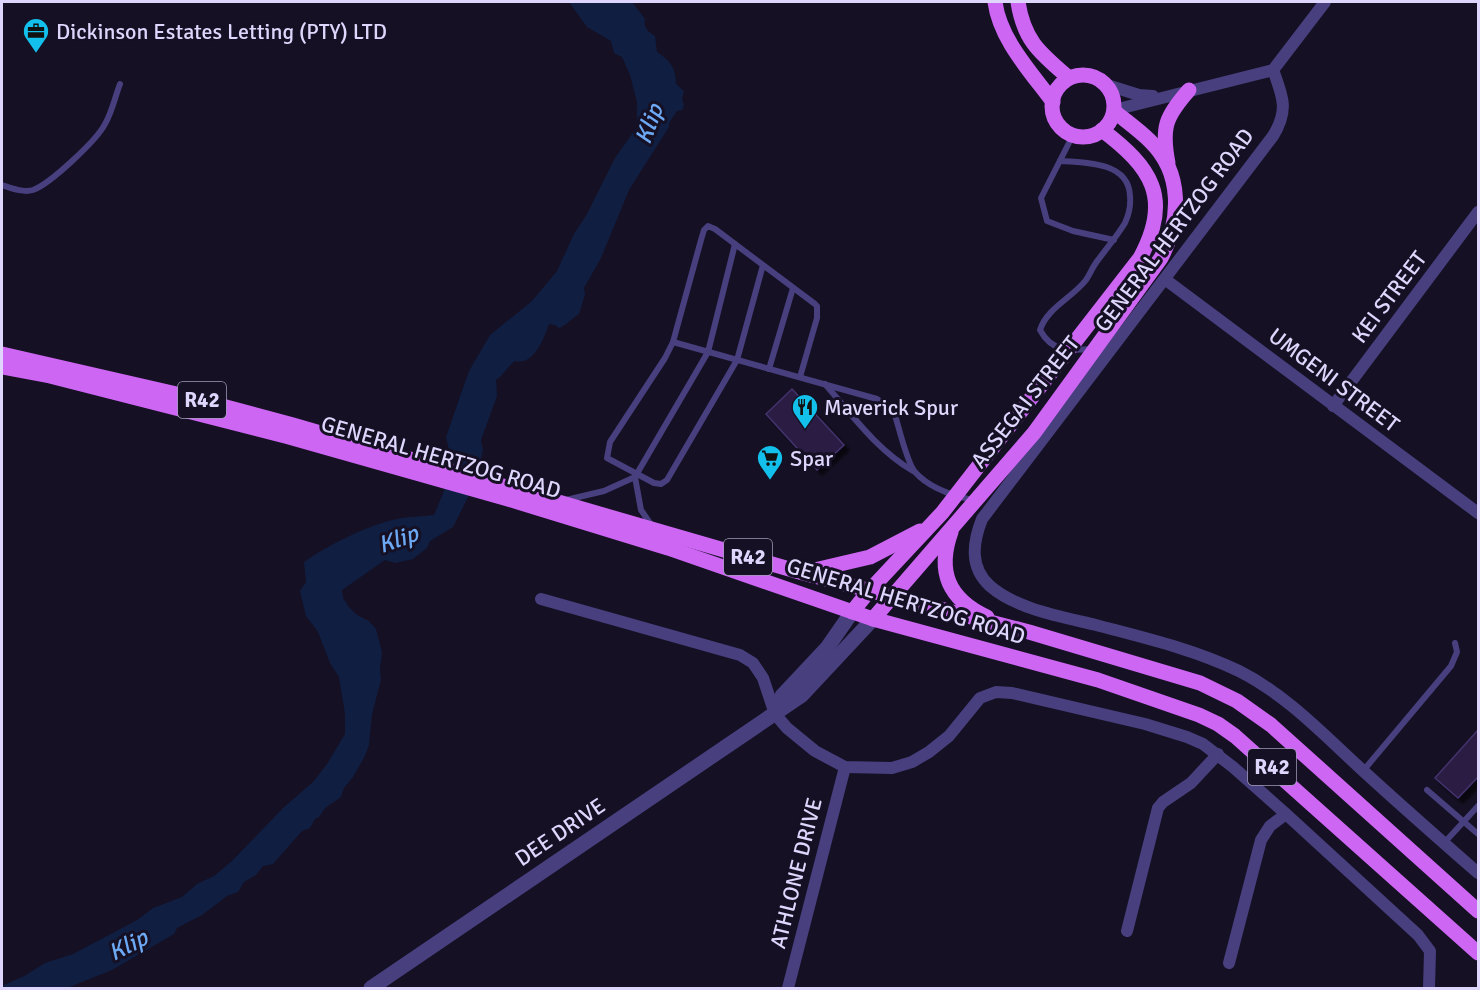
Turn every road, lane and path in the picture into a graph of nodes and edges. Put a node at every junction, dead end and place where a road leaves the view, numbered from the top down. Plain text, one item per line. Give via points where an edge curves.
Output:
1 (995, 2) edge
2 (1018, 2) edge
3 (1325, 2) edge
4 (1273, 70) junction
5 (1069, 78) junction
6 (120, 84) dead end
7 (1107, 85) junction
8 (1189, 90) junction
9 (1166, 97) junction
10 (1053, 102) junction
11 (1114, 110) junction
12 (1102, 130) junction
13 (1073, 135) junction
14 (1060, 161) junction
15 (1168, 167) junction
16 (2, 185) edge
17 (1479, 212) edge
18 (1114, 240) junction
19 (735, 244) junction
20 (763, 265) junction
21 (1166, 280) junction
22 (793, 288) junction
23 (673, 342) junction
24 (1095, 349) junction
25 (1068, 351) junction
26 (708, 352) junction
27 (2, 354) edge
28 (737, 360) junction
29 (2, 367) edge
30 (769, 369) junction
31 (800, 377) junction
32 (824, 384) junction
33 (1333, 406) junction
34 (398, 460) junction
35 (914, 471) junction
36 (636, 476) junction
37 (509, 493) junction
38 (955, 496) junction
39 (975, 501) junction
40 (561, 502) junction
41 (1479, 513) edge
42 (933, 524) junction
43 (953, 526) junction
44 (655, 530) junction
45 (803, 573) junction
46 (869, 591) junction
47 (893, 597) junction
48 (541, 599) dead end
49 (852, 612) junction
50 (873, 620) junction
51 (1012, 628) junction
52 (1455, 643) dead end
53 (775, 714) junction
54 (1218, 754) junction
55 (845, 767) junction
56 (1363, 771) junction
57 (1426, 790) dead end
58 (1479, 806) edge
59 (1286, 814) junction
60 (1464, 822) junction
61 (1479, 834) edge
62 (1444, 843) junction
63 (1479, 873) edge
64 (1476, 908) edge
65 (1127, 931) dead end
66 (1479, 953) edge
67 (1229, 963) dead end
68 (371, 988) edge
69 (788, 988) edge
70 (1429, 988) edge

1 - 10 main road via 1006,38
2 - 5 main road via 1030,40
3 - 4 street
4 - 8 street
4 - 21 street, GENERAL HERTZOG ROAD via 1284,104 1279,127
5 - 7 main road via 1089,75
5 - 10 main road via 1055,93
6 - 16 lane via 99,134 68,164 33,190
7 - 9 street via 1139,95
7 - 11 main road
8 - 9 street
8 - 15 main road via 1167,119
9 - 11 street
10 - 13 main road via 1057,122
11 - 12 main road
11 - 15 main road, ASSEGAI STREET via 1151,142
12 - 13 main road via 1093,135
12 - 25 main road, ASSEGAI STREET via 1145,170 1155,192 1156,213 1140,258
13 - 14 lane
14 - 18 lane via 1041,198 1047,221
14 - 18 lane via 1101,165 1124,178 1130,188 1131,204
15 - 24 main road, ASSEGAI STREET via 1176,198 1173,231 1167,246
17 - 33 street, KEI STREET
18 - 25 lane via 1086,280 1042,323 1040,330 1045,339
19 - 20 lane
19 - 23 lane via 713,228 708,226 704,230
19 - 26 lane
20 - 22 lane
20 - 28 lane
21 - 33 street, UMGENI STREET
21 - 56 street, GENERAL HERTZOG ROAD via 982,519 975,536 978,569 1002,596 1044,612 1169,644 1242,672 1291,705
22 - 30 lane
22 - 31 lane via 818,309
23 - 26 lane
23 - 36 lane via 608,448 610,461
24 - 25 lane
24 - 39 main road, ASSEGAI STREET via 1034,433
25 - 38 main road, ASSEGAI STREET
26 - 28 lane
26 - 36 lane
27 - 34 main road, GENERAL HERTZOG ROAD / R42 via 181,395
28 - 30 lane
28 - 36 lane via 667,480 658,484
29 - 34 main road, GENERAL HERTZOG ROAD / R42
30 - 31 lane
31 - 32 lane
32 - 35 lane via 883,449
32 - 35 lane via 877,399 889,407
33 - 41 street, UMGENI STREET
34 - 37 main road, GENERAL HERTZOG ROAD / R42
35 - 38 lane
36 - 40 lane via 604,491
36 - 44 lane via 641,510
37 - 40 main road, GENERAL HERTZOG ROAD / R42
37 - 49 main road, GENERAL HERTZOG ROAD / R42
38 - 39 lane
38 - 42 main road, ASSEGAI STREET
39 - 43 main road, ASSEGAI STREET
40 - 44 main road, GENERAL HERTZOG ROAD / R42
42 - 45 main road via 870,557
42 - 46 main road, ASSEGAI STREET
43 - 47 main road, ASSEGAI STREET
43 - 51 main road via 945,556 948,584 968,605
44 - 45 main road, GENERAL HERTZOG ROAD / R42
45 - 46 main road, GENERAL HERTZOG ROAD / R42
46 - 47 main road, GENERAL HERTZOG ROAD / R42
46 - 49 main road, ASSEGAI STREET
47 - 50 main road, ASSEGAI STREET
47 - 51 main road, GENERAL HERTZOG ROAD / R42
48 - 53 street via 740,655 753,663 763,678
49 - 50 main road, GENERAL HERTZOG ROAD / R42
49 - 53 street, DEE DRIVE via 827,648 782,696
50 - 53 street, DEE DRIVE via 802,695
50 - 66 main road, GENERAL HERTZOG ROAD / R42 via 1098,680 1218,724 1291,784
51 - 64 main road, GENERAL HERTZOG ROAD / R42 via 1190,680 1237,701 1271,725
52 - 56 lane via 1457,652 1451,666
53 - 55 street via 815,751
53 - 68 street, DEE DRIVE
54 - 55 street via 1196,740 1145,724 996,692 980,698 949,736 912,762 892,768
54 - 59 street
54 - 65 street via 1191,783 1158,808
55 - 69 street, ATHLONE DRIVE
56 - 62 street, GENERAL HERTZOG ROAD
57 - 60 lane
58 - 60 lane
59 - 67 street via 1270,826 1261,840
59 - 70 street via 1418,935 1431,956
60 - 61 lane
60 - 62 lane
62 - 63 street, GENERAL HERTZOG ROAD

